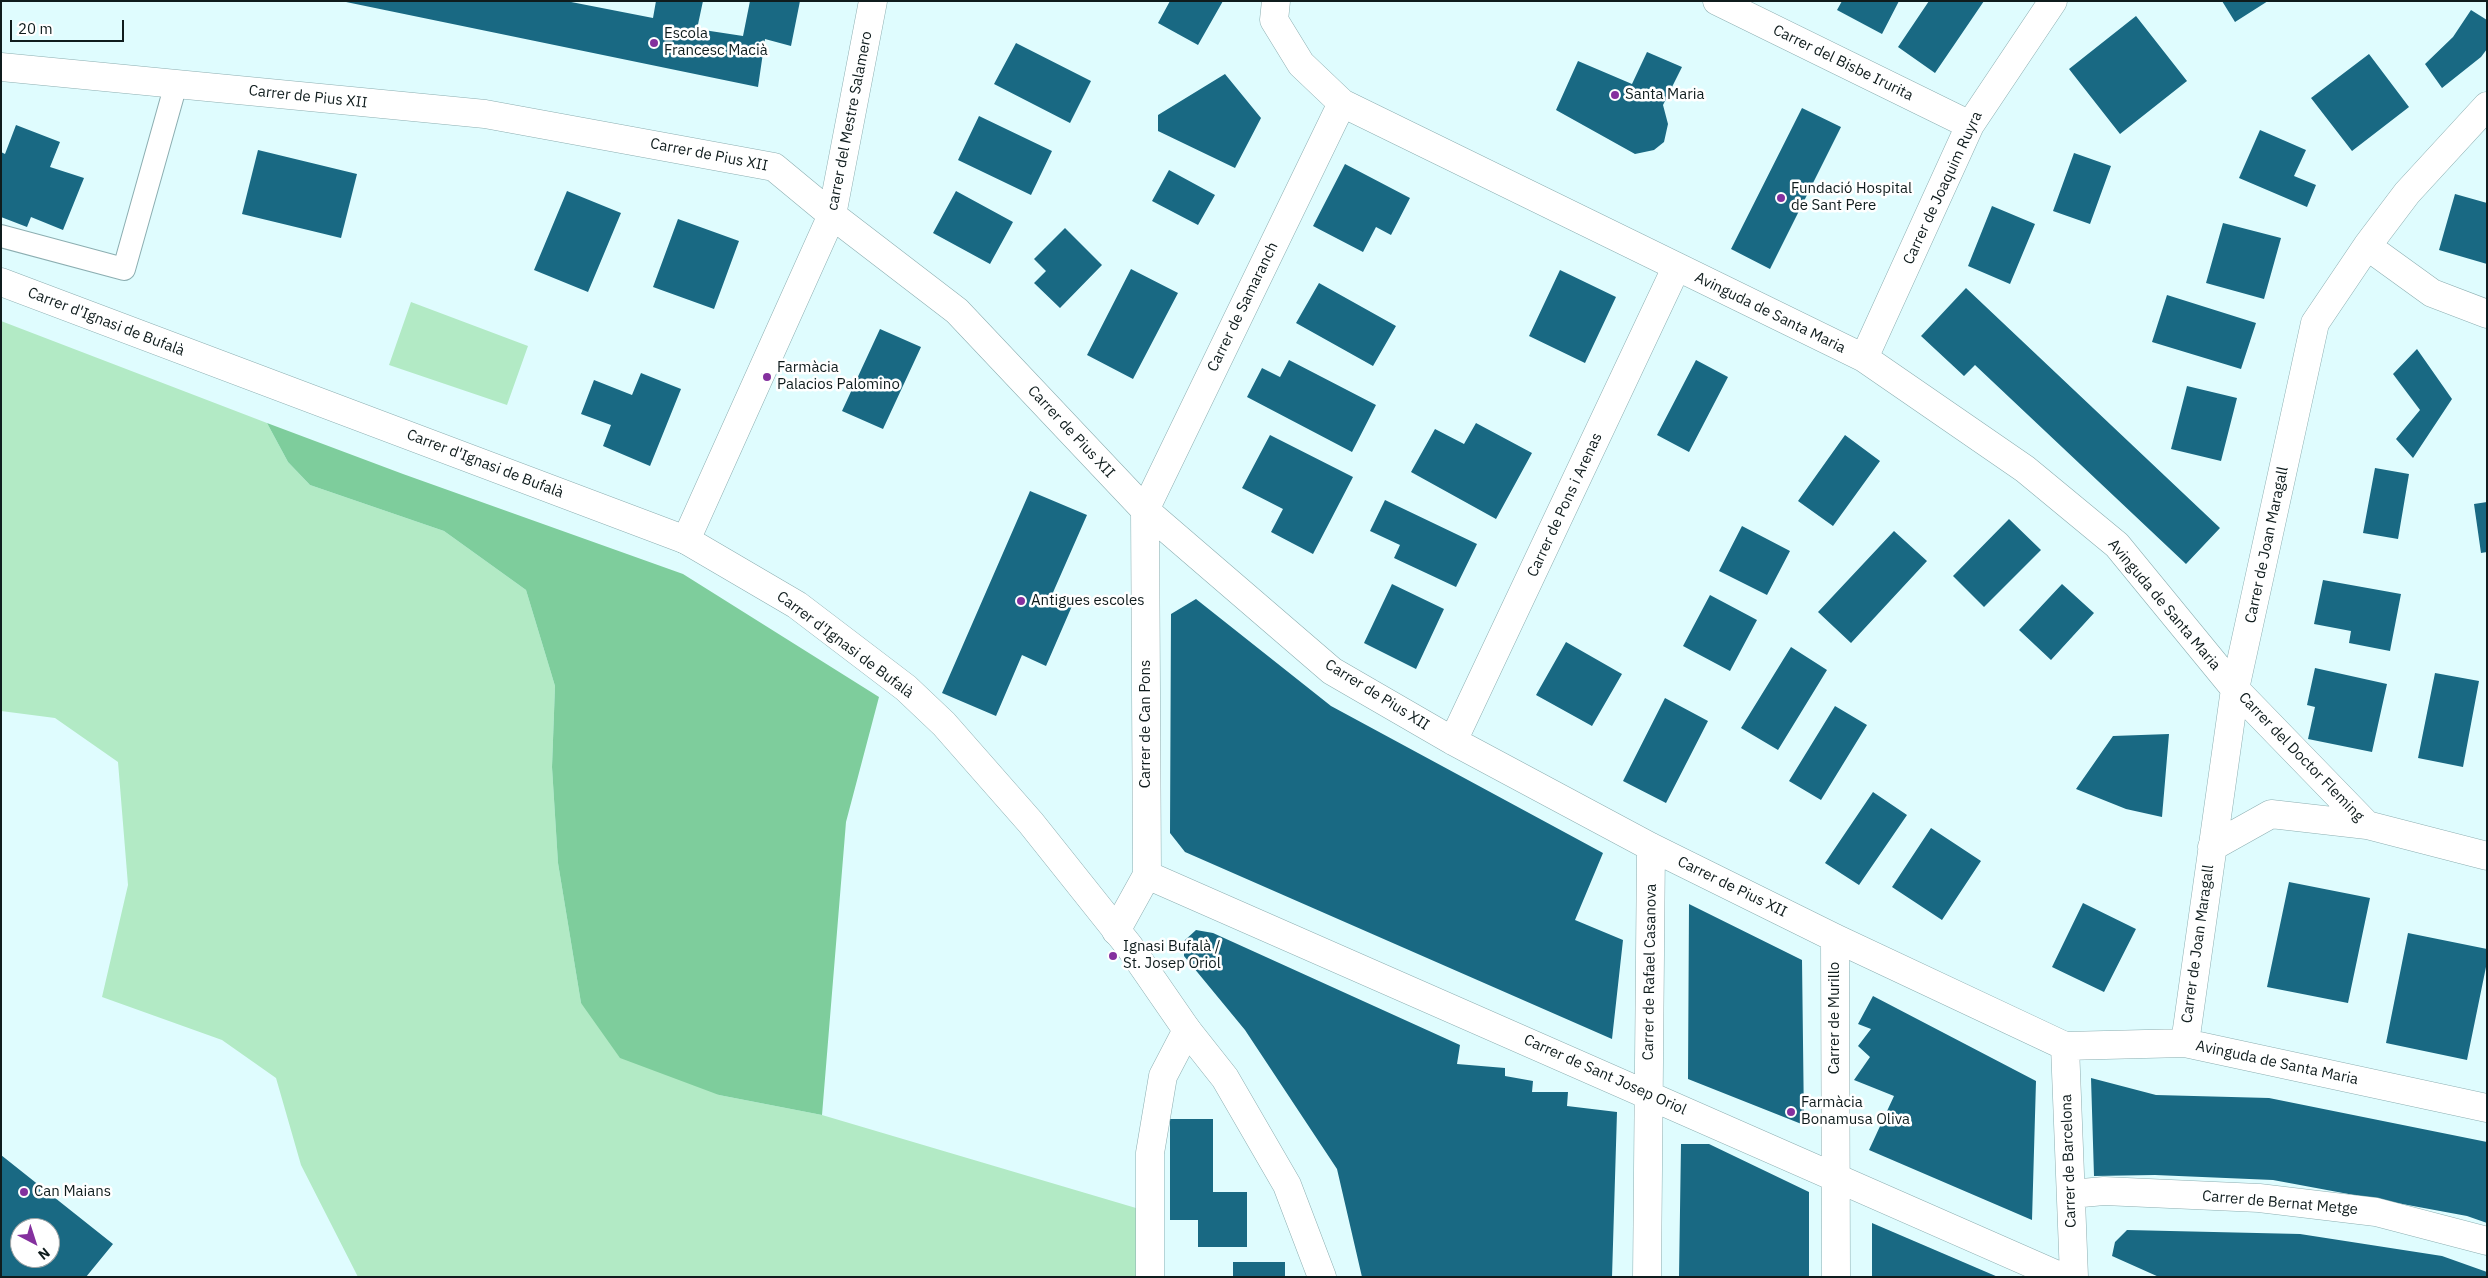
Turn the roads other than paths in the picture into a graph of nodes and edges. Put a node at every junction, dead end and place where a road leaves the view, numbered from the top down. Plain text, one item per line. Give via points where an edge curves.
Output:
1 (873, 1) edge
2 (1276, 1) edge
3 (1717, 1) edge
4 (2053, 1) edge
5 (4, 71) edge
6 (176, 84) junction
7 (1342, 103) junction
8 (2487, 106) edge
9 (1970, 125) junction
10 (832, 215) junction
11 (1, 236) edge
12 (2366, 246) junction
13 (1676, 268) junction
14 (1, 282) edge
15 (2487, 314) edge
16 (1864, 358) junction
17 (1144, 510) junction
18 (686, 540) junction
19 (2235, 689) junction
20 (1453, 741) junction
21 (2367, 825) junction
22 (1651, 847) junction
23 (2212, 847) junction
24 (2487, 856) edge
25 (1146, 875) junction
26 (1116, 931) junction
27 (1835, 938) junction
28 (1187, 1030) junction
29 (2185, 1043) junction
30 (2065, 1046) junction
31 (1648, 1094) junction
32 (2487, 1108) edge
33 (1836, 1176) junction
34 (2070, 1194) junction
35 (2487, 1241) edge
36 (1150, 1277) edge
37 (1322, 1277) edge
38 (1647, 1277) edge
39 (1836, 1277) edge
40 (2062, 1277) edge
41 (2074, 1277) edge

1 - 10 street, carrer del Mestre Salamero
2 - 7 street, Avinguda de Santa Maria via 1274,20 1300,64
3 - 9 street, Carrer del Bisbe Irurita
4 - 9 street, Carrer de Joaquim Ruyra
5 - 6 street, Carrer de Pius XII
6 - 10 street, Carrer de Pius XII via 485,114 774,167
6 - 11 lane via 124,269
7 - 13 street, Avinguda de Santa Maria
7 - 17 street, Carrer de Samaranch
8 - 12 street, Carrer de Joan Maragall via 2407,192
9 - 16 street, Carrer de Joaquim Ruyra
10 - 17 street, Carrer de Pius XII via 957,311
10 - 18 street, carrer del Mestre Salamero
12 - 15 street via 2432,293
12 - 19 street, Carrer de Joan Maragall via 2315,323
13 - 16 street, Avinguda de Santa Maria
13 - 20 street, Carrer de Pons i Arenas
14 - 18 street, Carrer d'Ignasi de Bufalà
16 - 19 street, Avinguda de Santa Maria via 2025,469 2117,545
17 - 20 street, Carrer de Pius XII via 1332,671
17 - 25 street, Carrer de Can Pons
18 - 26 street, Carrer d'Ignasi de Bufalà via 797,605 906,688 944,724 1031,823
19 - 21 street, Carrer del Doctor Fleming
19 - 23 street, Carrer de Joan Maragall
20 - 22 street, Carrer de Pius XII
21 - 23 street, Carrer del Doctor Fleming via 2271,814
21 - 24 street, Carrer del Doctor Fleming
22 - 27 street, Carrer de Pius XII
22 - 31 street, Carrer de Rafael Casanova
23 - 29 street, Carrer de Joan Maragall
25 - 26 street, Carrer de Can Pons
25 - 31 street, Carrer de Sant Josep Oriol
26 - 28 street, Carrer d'Ignasi de Bufalà
27 - 30 street, Carrer de Pius XII
27 - 33 street, Carrer de Murillo
28 - 36 street via 1163,1076 1150,1153
28 - 37 street, Carrer d'Ignasi de Bufalà via 1225,1078 1287,1185
29 - 30 street, Avinguda de Santa Maria
29 - 32 street, Avinguda de Santa Maria
30 - 34 street, Carrer de Barcelona
31 - 33 street, Carrer de Sant Josep Oriol
31 - 38 street, Carrer de Rafael Casanova
33 - 39 street, Carrer de Murillo
33 - 40 street, Carrer de Sant Josep Oriol
34 - 35 street, Carrer de Bernat Metge via 2104,1191 2259,1198 2376,1212
34 - 41 street, Carrer de Barcelona

